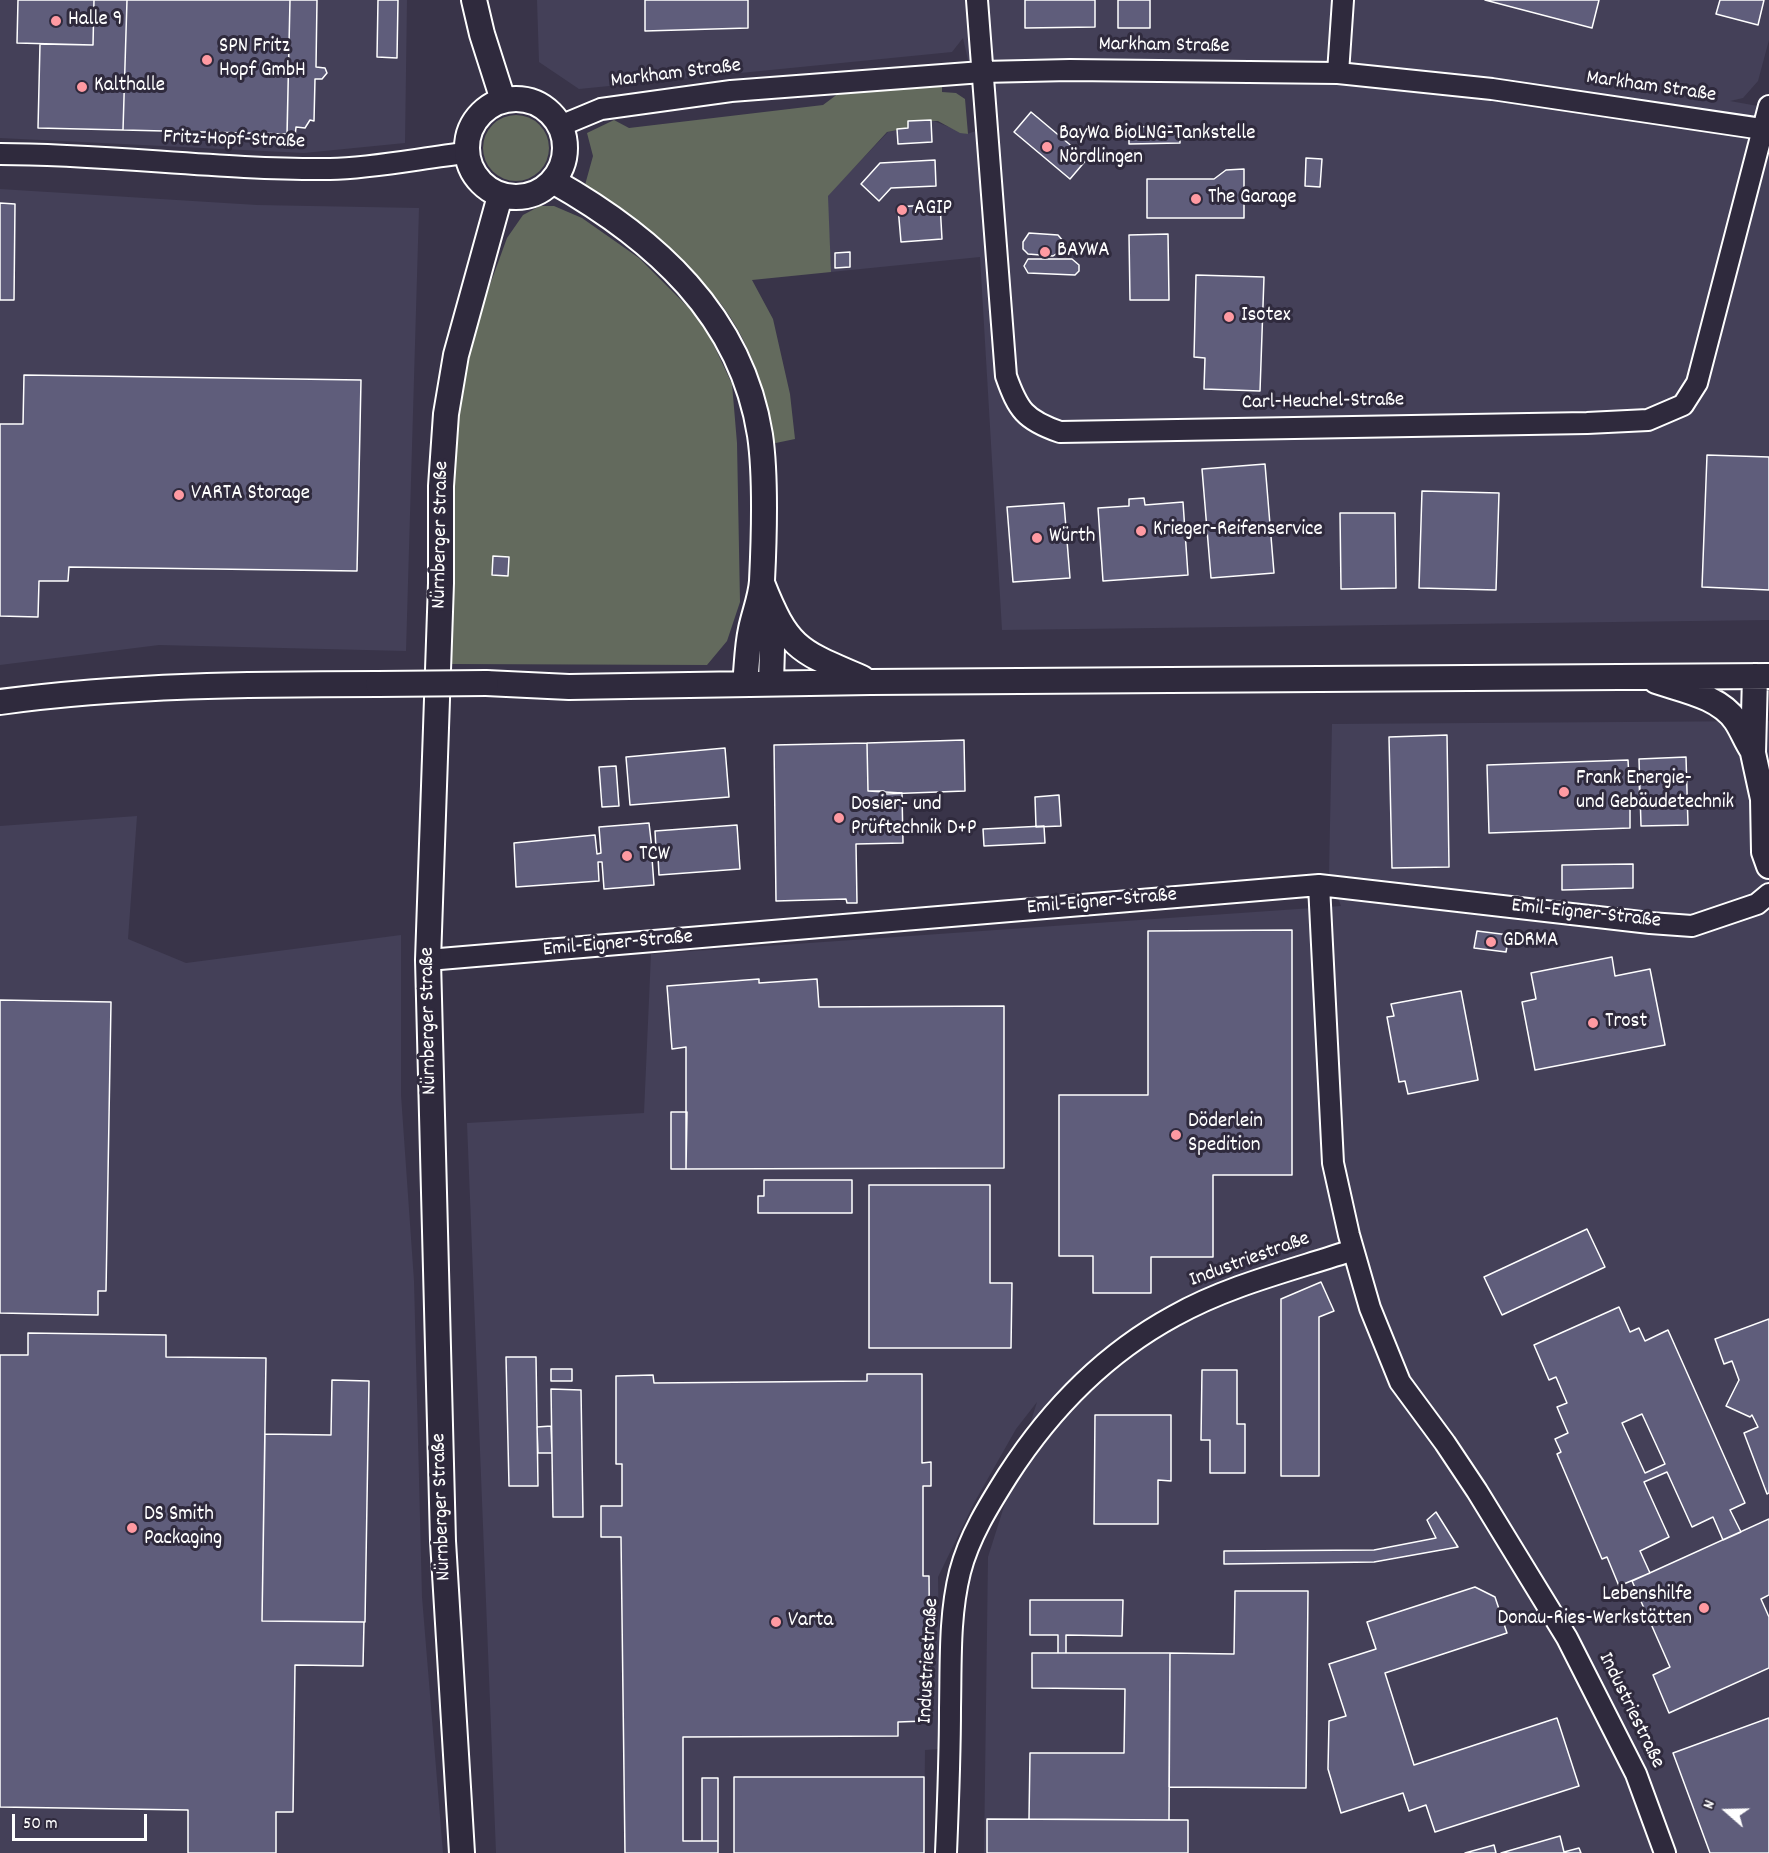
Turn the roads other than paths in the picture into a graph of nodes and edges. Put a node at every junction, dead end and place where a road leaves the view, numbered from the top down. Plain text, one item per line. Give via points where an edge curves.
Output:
1 (474, 0) edge
2 (977, 0) edge
3 (1343, 0) edge
4 (982, 72) junction
5 (1338, 73) junction
6 (502, 100) junction
7 (1769, 106) edge
8 (560, 126) junction
9 (1766, 129) edge
10 (466, 153) junction
11 (0, 154) edge
12 (553, 181) junction
13 (500, 196) junction
14 (762, 583) junction
15 (773, 611) junction
16 (1640, 675) junction
17 (1762, 676) edge
18 (870, 681) junction
19 (771, 682) junction
20 (745, 684) junction
21 (0, 702) edge
22 (1761, 759) edge
23 (1769, 866) edge
24 (1319, 885) junction
25 (1769, 894) edge
26 (428, 960) junction
27 (1353, 1250) junction
28 (462, 1853) edge
29 (946, 1853) edge
30 (1665, 1853) edge

1 - 6 main road
2 - 4 street, Carl-Heuchel-Straße
3 - 5 street
4 - 5 street, Markham Straße
4 - 8 street, Markham Straße via 731,91 601,109
4 - 9 street, Carl-Heuchel-Straße via 1006,376 1015,403 1034,423 1060,432 1587,423 1647,420 1683,405 1697,383
5 - 9 street, Markham Straße via 1492,89
6 - 8 main road via 536,103 550,112
6 - 10 main road via 475,120
7 - 9 street, Carl-Heuchel-Straße
8 - 12 main road via 565,154
10 - 11 street, Fritz-Hopf-Straße via 333,169 235,168
10 - 13 main road via 477,179
12 - 13 main road via 529,196
12 - 14 main road via 603,212 681,275 729,342 750,394 760,436
13 - 26 main road, Nürnberger Straße via 456,355 446,414
14 - 15 main road
14 - 20 main road via 750,632
15 - 18 main road via 798,647
15 - 19 main road
16 - 17 main road
16 - 18 main road
16 - 22 main road via 1725,708
17 - 22 main road
18 - 19 main road
19 - 20 main road
20 - 21 main road, bridge via 159,687
22 - 23 main road via 1764,852
24 - 25 street, Emil-Eigner-Straße via 1692,926 1757,904
24 - 26 street, Emil-Eigner-Straße
24 - 27 street, Industriestraße via 1333,1163
26 - 28 main road, Nürnberger Straße via 443,1541
27 - 29 street, Industriestraße via 1229,1291 1174,1315 1116,1353 1067,1398 1025,1448 990,1502 960,1572 951,1631
27 - 30 street, Industriestraße via 1370,1308 1400,1382 1477,1491 1567,1638 1636,1774

